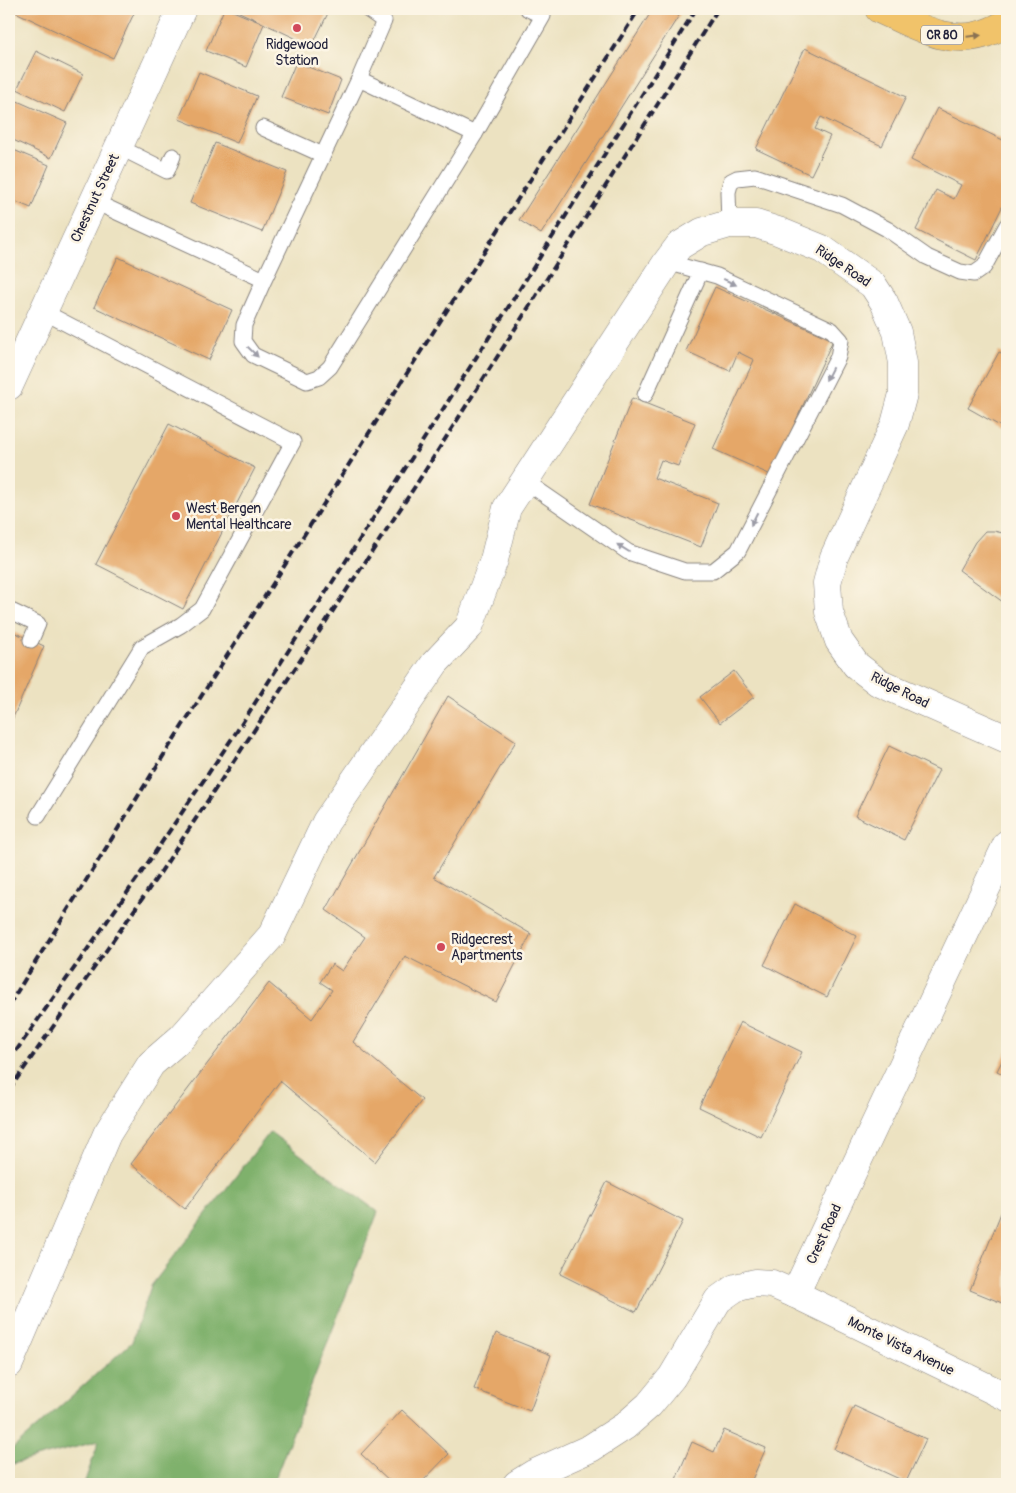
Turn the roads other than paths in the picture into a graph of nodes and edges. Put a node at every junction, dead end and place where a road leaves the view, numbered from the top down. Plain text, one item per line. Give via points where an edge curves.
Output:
1 (182, 9) edge
2 (367, 9) edge
3 (528, 9) edge
4 (879, 9) edge
5 (544, 12) edge
6 (1007, 21) edge
7 (358, 79) junction
8 (263, 128) dead end
9 (475, 134) junction
10 (119, 147) junction
11 (323, 155) junction
12 (173, 156) dead end
13 (93, 201) junction
14 (729, 224) junction
15 (1007, 225) edge
16 (667, 262) junction
17 (701, 271) junction
18 (261, 286) junction
19 (44, 312) junction
20 (9, 386) edge
21 (645, 395) dead end
22 (524, 481) junction
23 (9, 610) edge
24 (31, 640) dead end
25 (1007, 740) edge
26 (38, 816) dead end
27 (1007, 844) edge
28 (795, 1294) junction
29 (9, 1364) edge
30 (1007, 1397) edge
31 (517, 1484) edge

1 - 10 street, Chestnut Street
2 - 7 lane via 384,21
3 - 5 lane
4 -> 6 main road, CR 80 via 933,34 956,38 983,35
5 - 9 lane
7 - 9 lane
7 - 11 lane
8 - 11 lane
18 -> 9 lane via 244,325 244,341 253,355 307,381 319,378 330,367
10 - 12 lane via 167,171
10 - 13 street, Chestnut Street
11 - 18 lane
13 - 18 lane
13 - 19 street, Chestnut Street
14 - 15 lane via 728,192 731,182 755,176 842,205 928,257 960,272 974,274 984,267
14 - 16 street, Ridge Road via 702,232 679,246
14 - 25 street, Ridge Road via 756,224 822,249 873,285 897,332 903,363 902,394 895,424 834,557 827,583 829,612 838,641 856,665 878,682
16 - 17 lane
16 - 22 street, Ridge Road
17 - 21 lane
17 -> 22 lane via 832,330 841,340 838,357 738,551 712,571 685,571 628,552
19 - 20 street, Chestnut Street
19 - 26 lane via 293,442 202,609 142,647
22 - 29 street, Ridge Road via 507,508 494,560 469,627 435,663 326,822 272,935 182,1037 151,1064 107,1134
23 - 24 lane via 38,624
27 - 28 street, Crest Road
28 - 30 street, Monte Vista Avenue
28 - 31 street via 772,1284 755,1283 735,1288 718,1300 672,1377 649,1405 625,1426 591,1448

